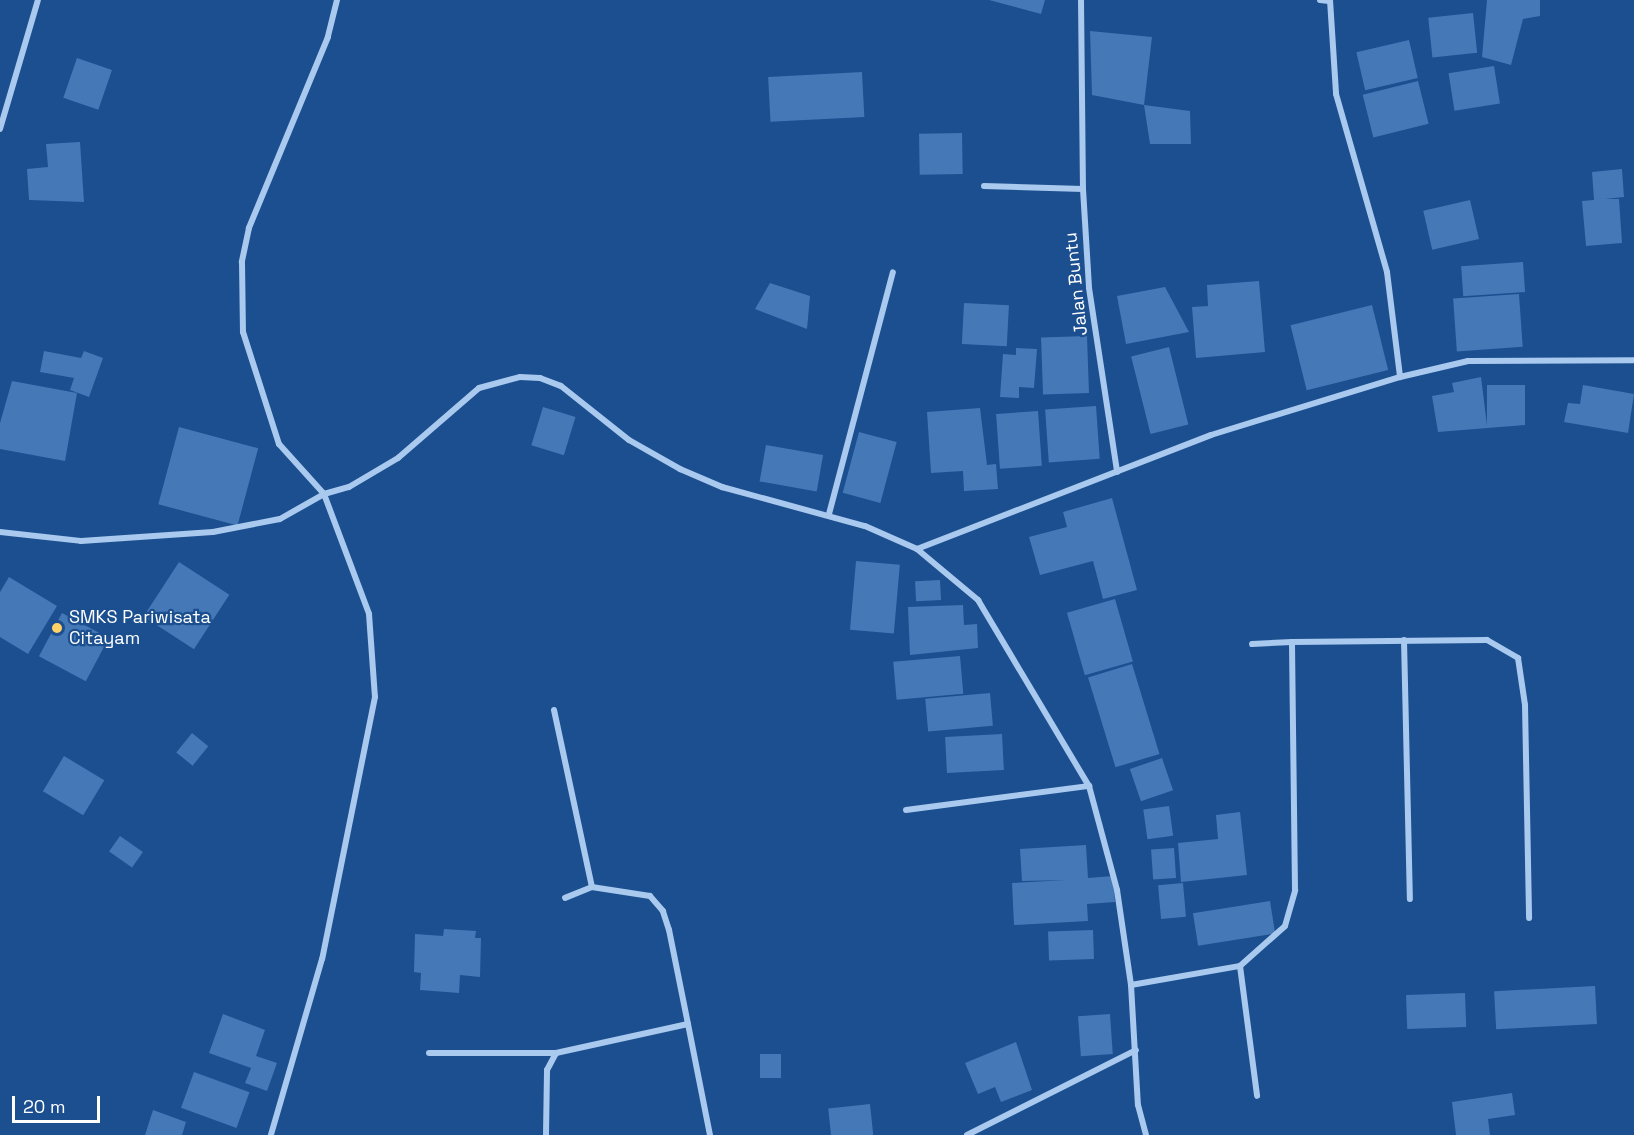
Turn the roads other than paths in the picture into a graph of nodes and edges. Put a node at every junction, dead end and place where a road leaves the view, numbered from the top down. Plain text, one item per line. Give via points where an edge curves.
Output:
1 (38, 0) edge
2 (337, 0) edge
3 (1081, 0) edge
4 (1320, 0) edge
5 (1330, 1) edge
6 (0, 129) edge
7 (984, 186) dead end
8 (1083, 189) junction
9 (893, 272) dead end
10 (1634, 360) edge
11 (1400, 377) junction
12 (1117, 472) junction
13 (324, 494) junction
14 (829, 514) junction
15 (0, 532) edge
16 (917, 549) junction
17 (1404, 640) junction
18 (1292, 642) junction
19 (1252, 644) dead end
20 (554, 710) dead end
21 (1089, 786) junction
22 (906, 810) dead end
23 (592, 887) junction
24 (565, 898) dead end
25 (1410, 899) dead end
26 (1528, 918) dead end
27 (1240, 966) junction
28 (1131, 985) junction
29 (688, 1024) junction
30 (1136, 1050) junction
31 (429, 1053) dead end
32 (556, 1053) junction
33 (1257, 1096) dead end
34 (271, 1135) edge
35 (546, 1135) edge
36 (710, 1135) edge
37 (967, 1135) edge
38 (1146, 1135) edge

1 - 6 street
2 - 13 street via 328,37 249,228 240,297 249,364 270,424 279,444
3 - 8 street, Jalan Buntu
4 - 5 street
5 - 11 street via 1336,94 1387,272
7 - 8 street
8 - 12 street, Jalan Buntu via 1089,288
9 - 14 street
10 - 11 street via 1468,361
11 - 12 street via 1211,435
12 - 16 street
13 - 14 street via 349,487 398,458 479,388 520,377 561,386 629,441 680,469 722,487
13 - 15 street via 280,519 213,532 81,541
13 - 34 street via 369,614 375,697 322,959
14 - 16 street
16 - 21 street via 978,600
17 - 18 street
17 - 25 street
17 - 26 street via 1487,640 1518,658 1525,705
18 - 19 street
18 - 27 street via 1294,890 1285,926
20 - 23 street
21 - 22 street
21 - 28 street via 1118,890
23 - 24 street
23 - 29 street via 633,889 650,896 663,910
27 - 28 street
27 - 33 street
28 - 30 street
29 - 32 street
29 - 36 street
30 - 37 street
30 - 38 street via 1138,1105
31 - 32 street
32 - 35 street via 547,1071

